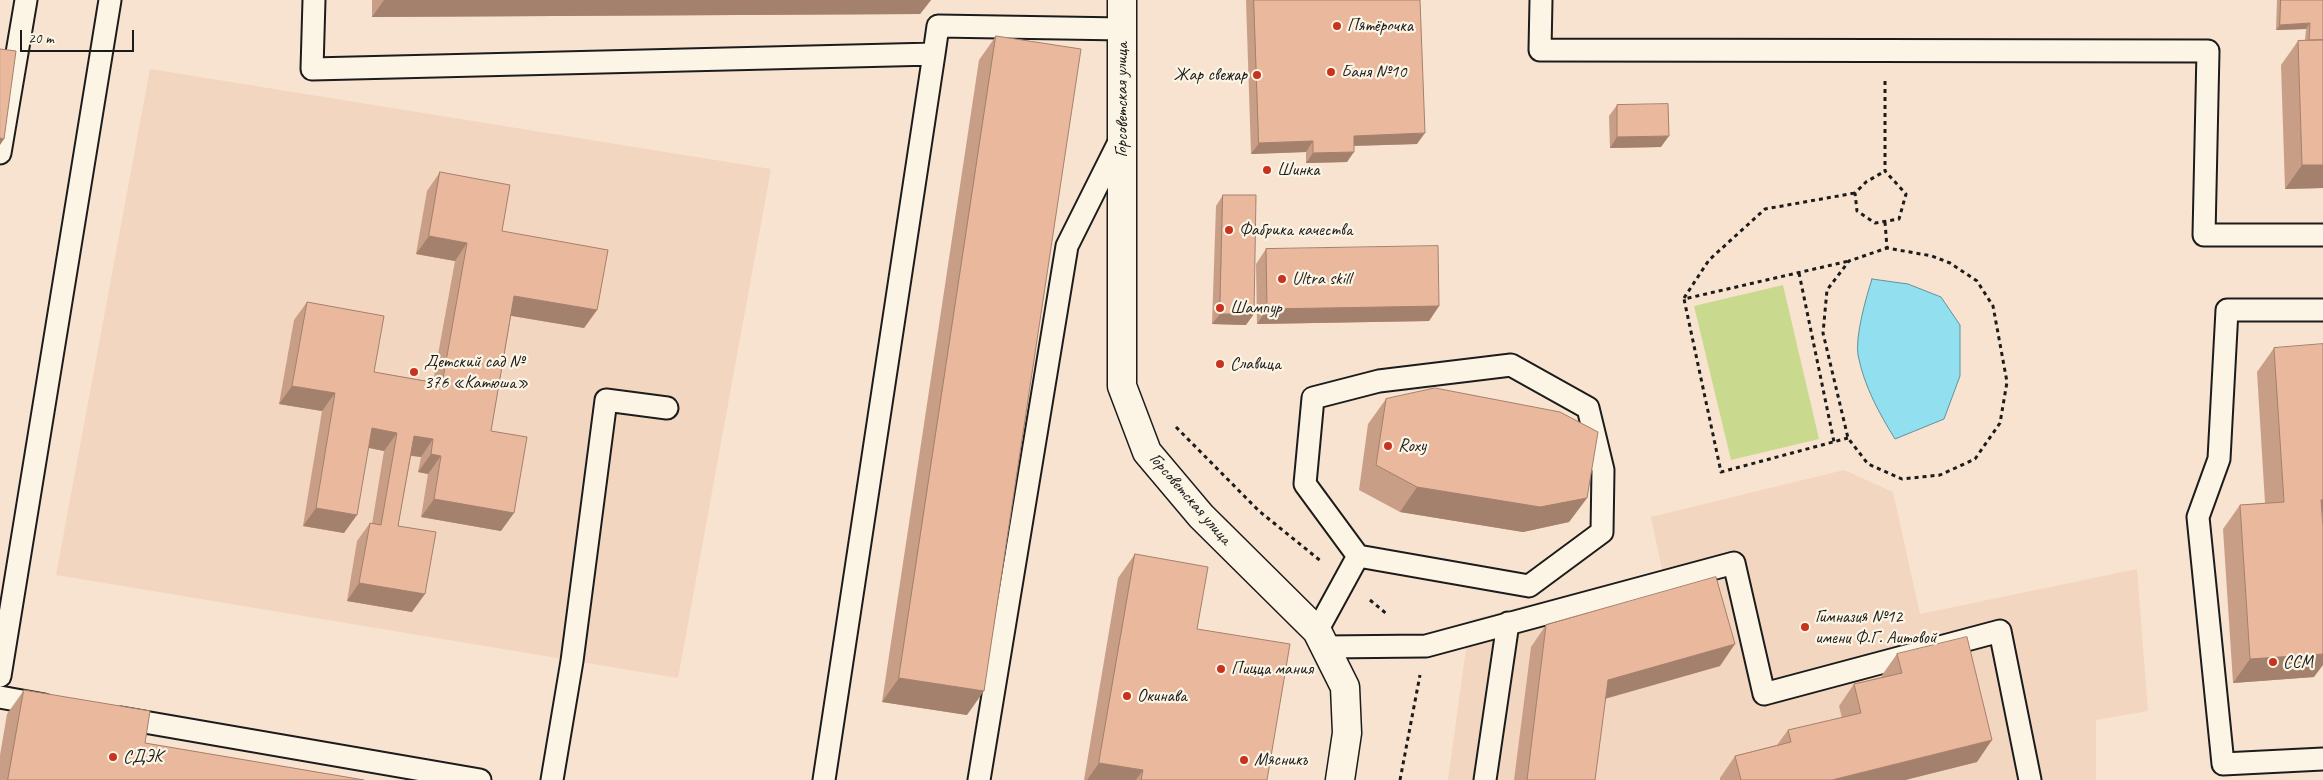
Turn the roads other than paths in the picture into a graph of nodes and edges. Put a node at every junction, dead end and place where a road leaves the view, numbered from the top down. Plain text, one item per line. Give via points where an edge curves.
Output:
1 (26, 0) edge
2 (110, 0) edge
3 (314, 0) edge
4 (1122, 0) edge
5 (1541, 0) edge
6 (1122, 29) junction
7 (934, 54) junction
8 (1122, 136) junction
9 (0, 153) edge
10 (2323, 235) edge
11 (2323, 310) edge
12 (667, 408) dead end
13 (1358, 556) junction
14 (1508, 623) junction
15 (1321, 639) junction
16 (0, 676) edge
17 (0, 697) edge
18 (62, 708) edge
19 (99, 714) edge
20 (2323, 759) edge
21 (2223, 772) edge
22 (480, 780) edge
23 (552, 780) edge
24 (824, 780) edge
25 (979, 780) edge
26 (1340, 780) edge
27 (1485, 780) edge
28 (2030, 780) edge

1 - 9 lane
2 - 16 lane
3 - 7 lane via 312,69
4 - 6 street, Горсоветская улица
5 - 10 lane via 1540,50 2208,51 2204,235
6 - 7 lane via 938,26
6 - 8 street, Горсоветская улица
7 - 24 lane
8 - 15 street, Горсоветская улица via 1122,386 1147,452 1201,516
8 - 25 lane via 1067,246
11 - 21 lane via 2227,310 2219,459 2198,517
12 - 23 lane via 606,400 572,661
13 - 13 lane via 1529,586 1602,532 1603,470 1588,408 1511,365 1379,381 1313,398 1304,484
13 - 15 lane
14 - 15 lane via 1426,646
14 - 27 lane
14 - 28 lane via 1734,563 1764,694 2000,631
15 - 26 street, Горсоветская улица via 1345,687 1347,732
17 - 18 lane
19 - 22 lane
20 - 21 lane

